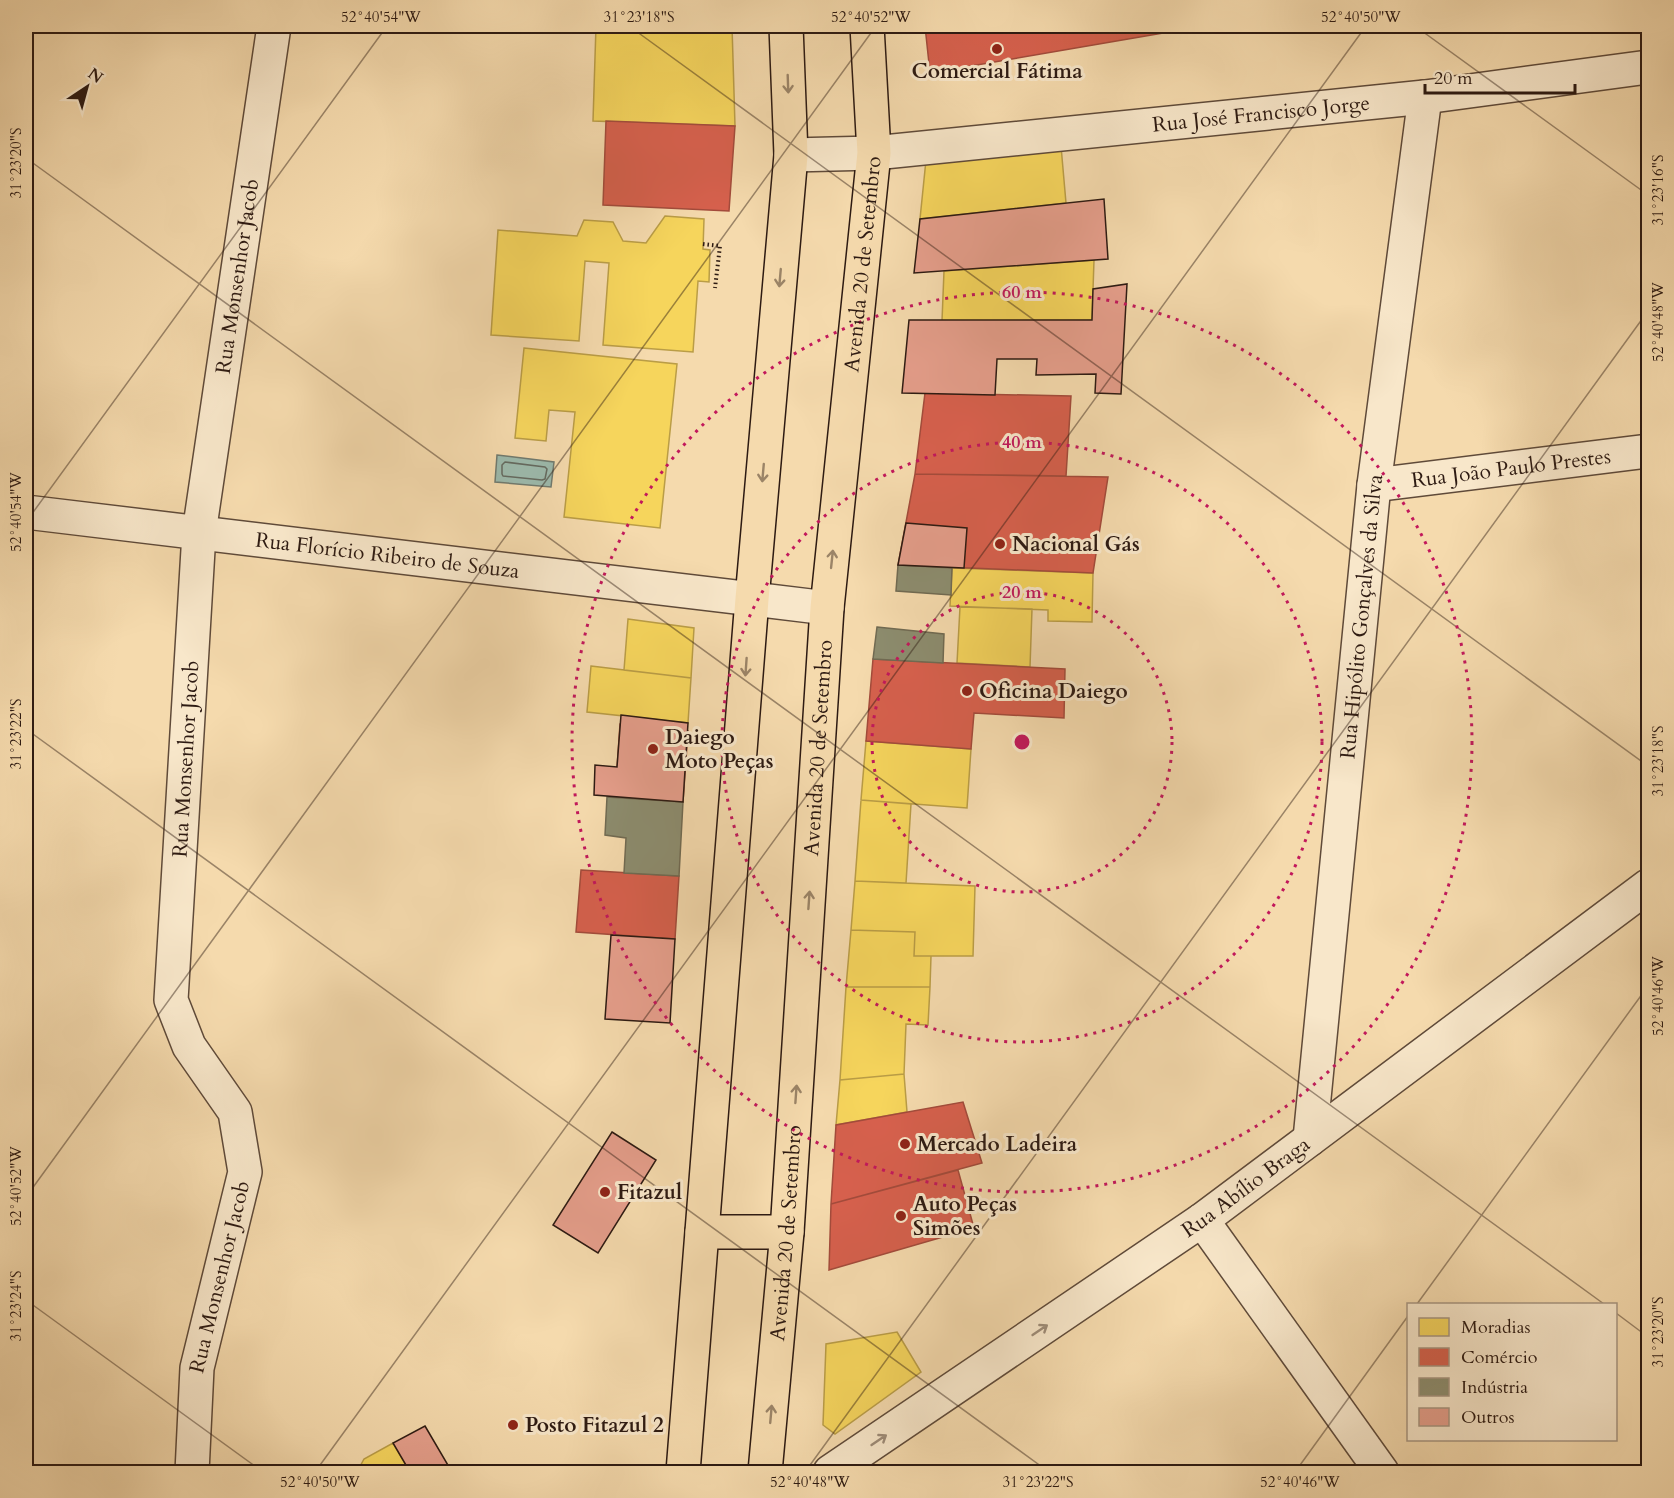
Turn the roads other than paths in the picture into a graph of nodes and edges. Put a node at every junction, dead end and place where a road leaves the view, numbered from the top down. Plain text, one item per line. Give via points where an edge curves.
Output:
1 (274, 26) edge
2 (786, 26) edge
3 (867, 26) edge
4 (1648, 68) edge
5 (1425, 97) junction
6 (873, 153) junction
7 (791, 155) junction
8 (1648, 451) edge
9 (1374, 485) junction
10 (26, 512) edge
11 (199, 533) junction
12 (752, 599) junction
13 (827, 608) junction
14 (1648, 886) edge
15 (1310, 1139) junction
16 (1202, 1220) junction
17 (702, 1232) junction
18 (788, 1232) junction
19 (192, 1473) edge
20 (684, 1473) edge
21 (765, 1473) edge
22 (830, 1473) edge
23 (1382, 1473) edge

1 - 11 street, Rua Monsenhor Jacob
2 -> 7 main road
3 - 6 main road, Avenida 20 de Setembro
4 - 5 street, Rua José Francisco Jorge
5 - 6 street, Rua José Francisco Jorge
5 - 9 street, Rua Hipólito Gonçalves da Silva
6 - 7 street, Rua José Francisco Jorge
13 -> 6 main road, Avenida 20 de Setembro
7 -> 12 main road
8 - 9 street, Rua João Paulo Prestes
9 - 15 street, Rua Hipólito Gonçalves da Silva
10 - 11 street, Rua Florício Ribeiro de Souza
11 - 12 street, Rua Florício Ribeiro de Souza
11 - 19 street, Rua Monsenhor Jacob via 171,1000 189,1046 235,1112 245,1172 197,1368
12 - 13 street, Rua Florício Ribeiro de Souza
12 -> 17 main road
18 -> 13 main road, Avenida 20 de Setembro
14 - 15 street, Rua Abílio Braga
15 - 16 street, Rua Abílio Braga
22 -> 16 street, Rua Abílio Braga
16 - 23 street
17 - 18 main road
17 - 20 main road
21 -> 18 main road, Avenida 20 de Setembro

